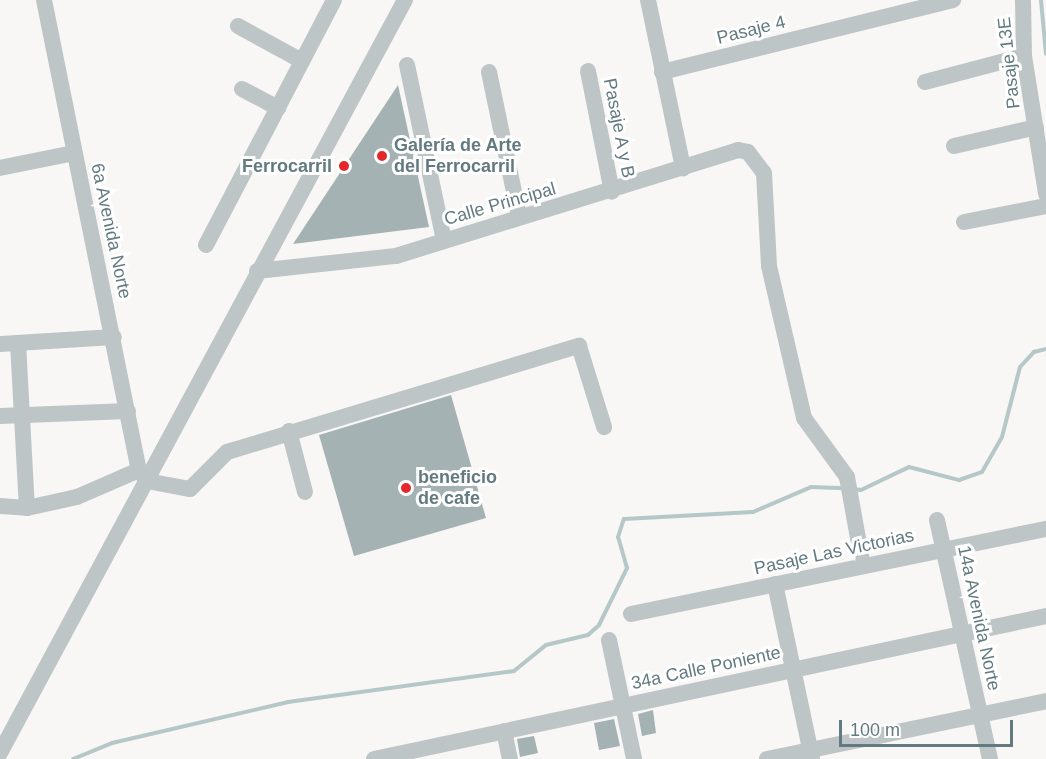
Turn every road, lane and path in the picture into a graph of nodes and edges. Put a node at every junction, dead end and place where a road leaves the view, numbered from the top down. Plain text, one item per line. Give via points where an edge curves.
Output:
1 (44, 0) edge
2 (334, 0) edge
3 (405, 0) edge
4 (648, 0) edge
5 (953, 0) edge
6 (1023, 0) edge
7 (238, 26) dead end
8 (1024, 56) junction
9 (302, 61) junction
10 (407, 65) dead end
11 (588, 71) dead end
12 (489, 72) dead end
13 (662, 72) junction
14 (925, 82) dead end
15 (242, 89) dead end
16 (278, 108) junction
17 (1036, 127) junction
18 (954, 146) dead end
19 (74, 153) junction
20 (0, 168) edge
21 (683, 168) junction
22 (612, 192) junction
23 (1046, 194) edge
24 (1046, 206) edge
25 (519, 215) junction
26 (964, 222) dead end
27 (444, 240) junction
28 (206, 245) dead end
29 (257, 271) junction
30 (114, 337) junction
31 (0, 343) edge
32 (18, 343) junction
33 (128, 411) junction
34 (22, 415) junction
35 (0, 416) edge
36 (604, 427) dead end
37 (289, 431) junction
38 (143, 476) junction
39 (305, 492) dead end
40 (0, 506) edge
41 (27, 508) junction
42 (937, 520) dead end
43 (1046, 529) edge
44 (944, 550) junction
45 (863, 566) junction
46 (776, 585) junction
47 (631, 614) dead end
48 (1046, 616) edge
49 (962, 634) junction
50 (609, 640) dead end
51 (794, 670) junction
52 (1046, 701) edge
53 (623, 706) junction
54 (980, 714) junction
55 (504, 731) junction
56 (0, 753) edge
57 (811, 754) edge
58 (374, 759) edge
59 (510, 759) edge
60 (634, 759) edge
61 (767, 759) edge
62 (990, 759) edge

1 - 19 street, 6a Avenida Norte
2 - 9 street
3 - 29 street
4 - 13 street
5 - 13 street, Pasaje 4
6 - 8 street, Pasaje 13E
7 - 9 street
8 - 14 street
8 - 17 street, Pasaje 13E
9 - 16 street
10 - 27 street
11 - 22 street, Pasaje A y B
12 - 25 street
13 - 21 street
15 - 16 street
16 - 28 street
17 - 18 street
17 - 23 street, Pasaje 13E
19 - 20 street
19 - 30 street, 6a Avenida Norte
21 - 22 street, Calle Principal
21 - 45 street, Calle Principal via 738,150 748,152 764,173 769,266 804,418 847,477
22 - 25 street, Calle Principal
24 - 26 street
25 - 27 street, Calle Principal
27 - 29 street, Calle Principal via 396,256
29 - 38 street
30 - 32 street
30 - 33 street, 6a Avenida Norte
31 - 32 street
32 - 34 street
33 - 34 street
33 - 38 street, 6a Avenida Norte
34 - 35 street
34 - 41 street
36 - 37 street via 579,346
37 - 38 street via 222,455 190,489
37 - 39 street
38 - 41 street
38 - 56 street
40 - 41 street
42 - 44 street, 14a Avenida Norte
43 - 44 street, Pasaje Las Victorias
44 - 45 street, Pasaje Las Victorias
44 - 49 street, 14a Avenida Norte
45 - 46 street, Pasaje Las Victorias
46 - 47 street, Pasaje Las Victorias
46 - 51 street
48 - 49 street, 34a Calle Poniente
49 - 51 street, 34a Calle Poniente
49 - 54 street, 14a Avenida Norte
50 - 53 street
51 - 53 street, 34a Calle Poniente
51 - 57 street
52 - 54 street
53 - 55 street, 34a Calle Poniente
53 - 60 street
54 - 57 street
54 - 62 street, 14a Avenida Norte
55 - 58 street, 34a Calle Poniente
55 - 59 street
57 - 61 street

